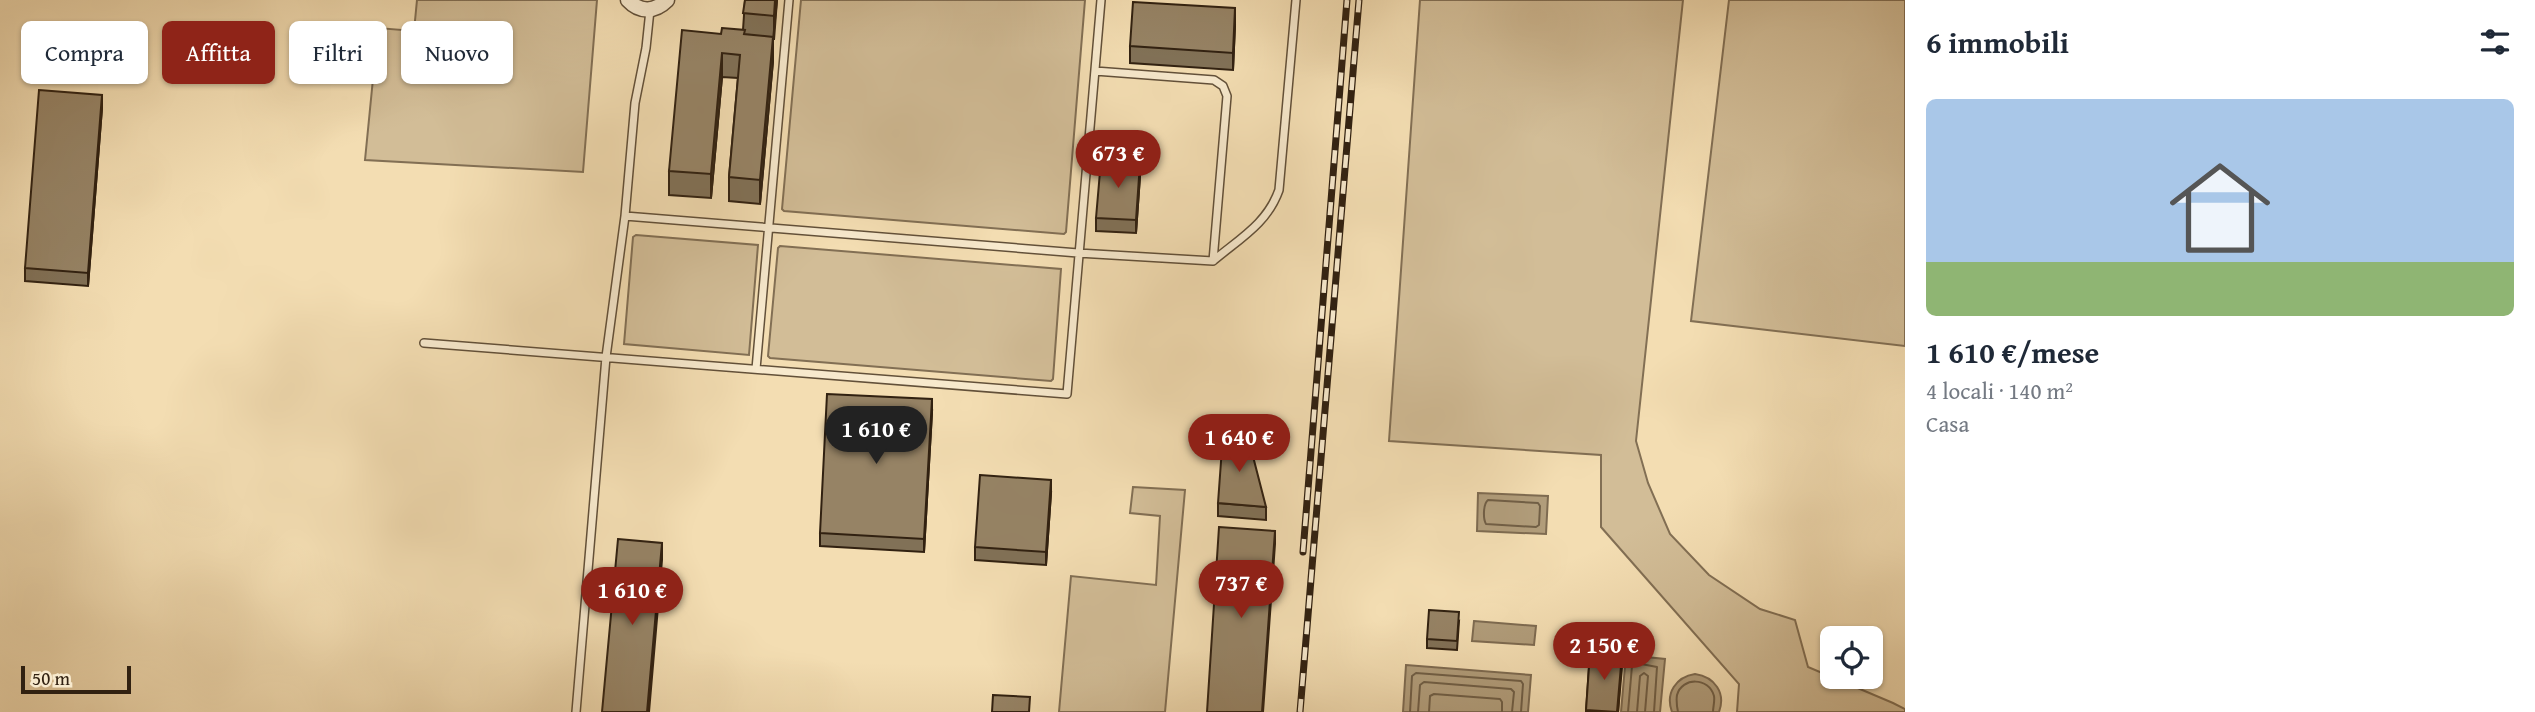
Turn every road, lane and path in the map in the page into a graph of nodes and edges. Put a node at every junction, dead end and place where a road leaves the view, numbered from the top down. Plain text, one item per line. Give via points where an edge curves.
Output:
1 (628, 0) edge
2 (667, 0) edge
3 (789, 0) edge
4 (1101, 0) edge
5 (1296, 0) edge
6 (650, 10) junction
7 (1095, 71) junction
8 (625, 216) junction
9 (769, 227) junction
10 (1078, 253) junction
11 (1213, 261) junction
12 (424, 342) dead end
13 (606, 357) junction
14 (756, 369) junction
15 (576, 712) edge

1 - 6 street
2 - 6 street
3 - 9 lane
4 - 7 lane
5 - 11 lane via 1279,190 1254,230
6 - 8 lane via 635,103
7 - 10 lane
7 - 11 lane via 1214,80 1223,86 1227,96
8 - 9 lane
8 - 13 lane
9 - 10 lane
9 - 14 lane
10 - 11 lane
10 - 14 lane via 1067,394
12 - 13 lane
13 - 14 lane
13 - 15 lane

